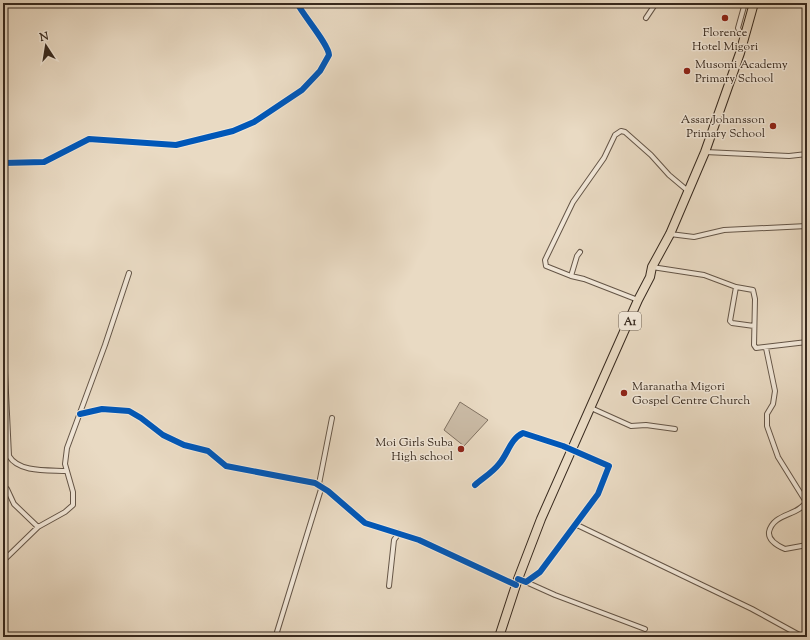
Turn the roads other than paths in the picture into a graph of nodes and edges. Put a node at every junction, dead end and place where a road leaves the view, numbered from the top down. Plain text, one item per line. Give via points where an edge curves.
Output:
1 (297, 3) edge
2 (656, 3) edge
3 (745, 3) edge
4 (754, 3) edge
5 (646, 18) dead end
6 (745, 35) junction
7 (705, 152) junction
8 (807, 154) edge
9 (3, 163) edge
10 (689, 191) junction
11 (807, 226) edge
12 (670, 234) junction
13 (580, 252) dead end
14 (652, 267) junction
15 (129, 273) dead end
16 (571, 276) junction
17 (736, 287) junction
18 (638, 300) junction
19 (754, 326) junction
20 (3, 330) edge
21 (807, 342) edge
22 (766, 348) junction
23 (591, 408) junction
24 (80, 414) junction
25 (332, 418) dead end
26 (675, 428) dead end
27 (572, 450) junction
28 (66, 471) junction
29 (320, 485) junction
30 (475, 485) dead end
31 (3, 487) edge
32 (575, 524) junction
33 (38, 527) junction
34 (399, 533) junction
35 (807, 545) edge
36 (3, 562) edge
37 (517, 582) junction
38 (526, 582) junction
39 (389, 586) dead end
40 (645, 629) dead end
41 (277, 632) dead end
42 (499, 637) edge
43 (803, 637) edge

1 - 9 street via 326,44 329,55 320,71 302,90 254,122 176,144 89,139 44,162
2 - 5 street
3 - 6 street via 738,28
4 - 6 highway, A1
6 - 7 highway, A1
7 - 8 street via 789,156
7 - 10 highway, A1
10 - 12 highway, A1
10 - 16 street via 625,132 620,131 573,202 545,260 546,266
11 - 12 street via 724,230 694,237
12 - 14 highway, A1
13 - 16 street
14 - 17 street via 704,275
14 - 18 highway, A1 via 650,277
15 - 24 street
16 - 18 street
17 - 19 street via 754,291
17 - 19 street via 730,320 732,323
18 - 23 highway, A1
19 - 22 street via 755,347
20 - 28 street via 9,456 18,465
21 - 22 street
22 - 35 street via 775,392 773,404 767,414 767,426 778,457 806,502 802,507 774,522 770,536 772,541 786,549
23 - 26 street via 631,426
23 - 27 highway, A1
24 - 28 street via 67,448
24 - 29 street via 102,409 129,411 163,436 208,452 226,466
25 - 29 street
27 - 30 street via 523,433 511,444 499,464
27 - 32 street via 609,464 610,467 600,490
27 - 37 highway, A1 via 541,519
28 - 33 street via 73,492 73,505
29 - 34 street via 365,523
29 - 41 street
31 - 33 street via 8,489 14,504
32 - 38 street via 540,572
32 - 43 street via 752,609
33 - 36 street
34 - 37 street
34 - 39 street via 394,540
37 - 38 street
37 - 42 highway, A1
38 - 40 street

